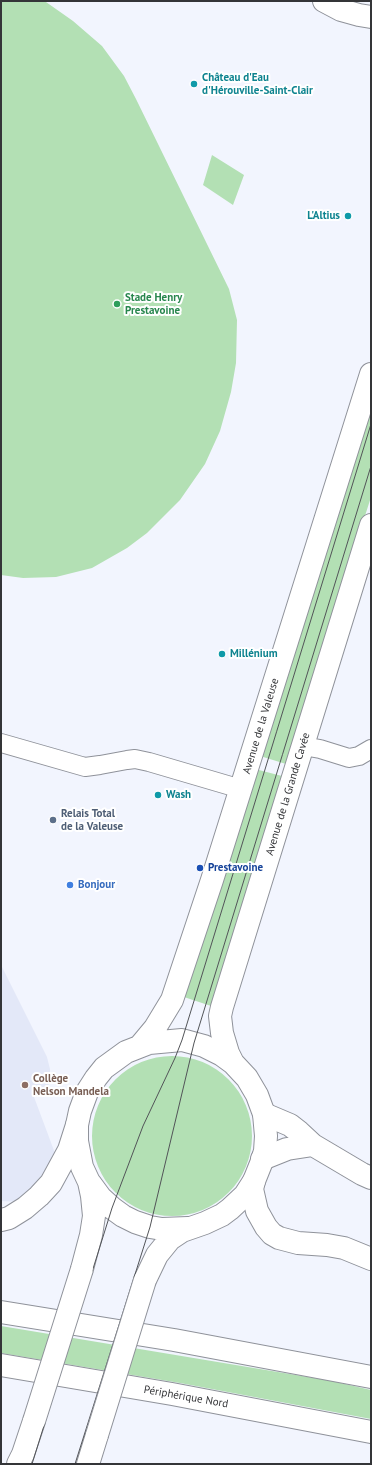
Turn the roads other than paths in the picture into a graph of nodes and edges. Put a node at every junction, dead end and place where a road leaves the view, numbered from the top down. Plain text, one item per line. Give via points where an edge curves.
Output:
1 (324, 1) edge
2 (371, 17) edge
3 (371, 374) edge
4 (371, 525) edge
5 (1, 743) edge
6 (303, 746) junction
7 (371, 749) edge
8 (241, 789) junction
9 (140, 1046) junction
10 (233, 1063) junction
11 (264, 1114) junction
12 (77, 1125) junction
13 (313, 1145) junction
14 (262, 1159) junction
15 (371, 1178) edge
16 (254, 1181) junction
17 (89, 1182) junction
18 (1, 1220) edge
19 (189, 1228) junction
20 (371, 1259) edge
21 (1, 1312) edge
22 (1, 1365) edge
23 (371, 1377) edge
24 (371, 1432) edge
25 (18, 1464) edge
26 (88, 1464) edge

1 - 2 main road via 341,10
3 - 8 main road, Avenue de la Valeuse
4 - 6 main road, Avenue de la Grande Cavée
5 - 8 street via 85,767 136,759
6 - 7 street via 349,758
6 - 10 main road, Avenue de la Grande Cavée via 220,1016 222,1033
8 - 9 main road, Avenue de la Valeuse via 172,1000 155,1028
9 - 10 main road via 157,1041 182,1040 214,1050
9 - 12 main road via 114,1060 96,1078 83,1101
10 - 11 main road via 253,1086
11 - 13 main road via 290,1125
11 - 14 main road via 266,1136
12 - 17 main road via 79,1154
12 - 18 main road via 69,1150 40,1196 9,1218
13 - 14 main road via 287,1149
13 - 15 main road
14 - 16 main road
16 - 19 main road via 245,1195 230,1209
16 - 20 main road via 252,1189 257,1211 266,1227 279,1238 298,1244 344,1248
17 - 19 main road via 112,1208 135,1222 162,1229
17 - 25 main road, bridge via 94,1216 91,1235 34,1421
19 - 26 main road, bridge via 162,1247 145,1280
21 - 23 main road via 174,1340
22 - 24 main road, Périphérique Nord

